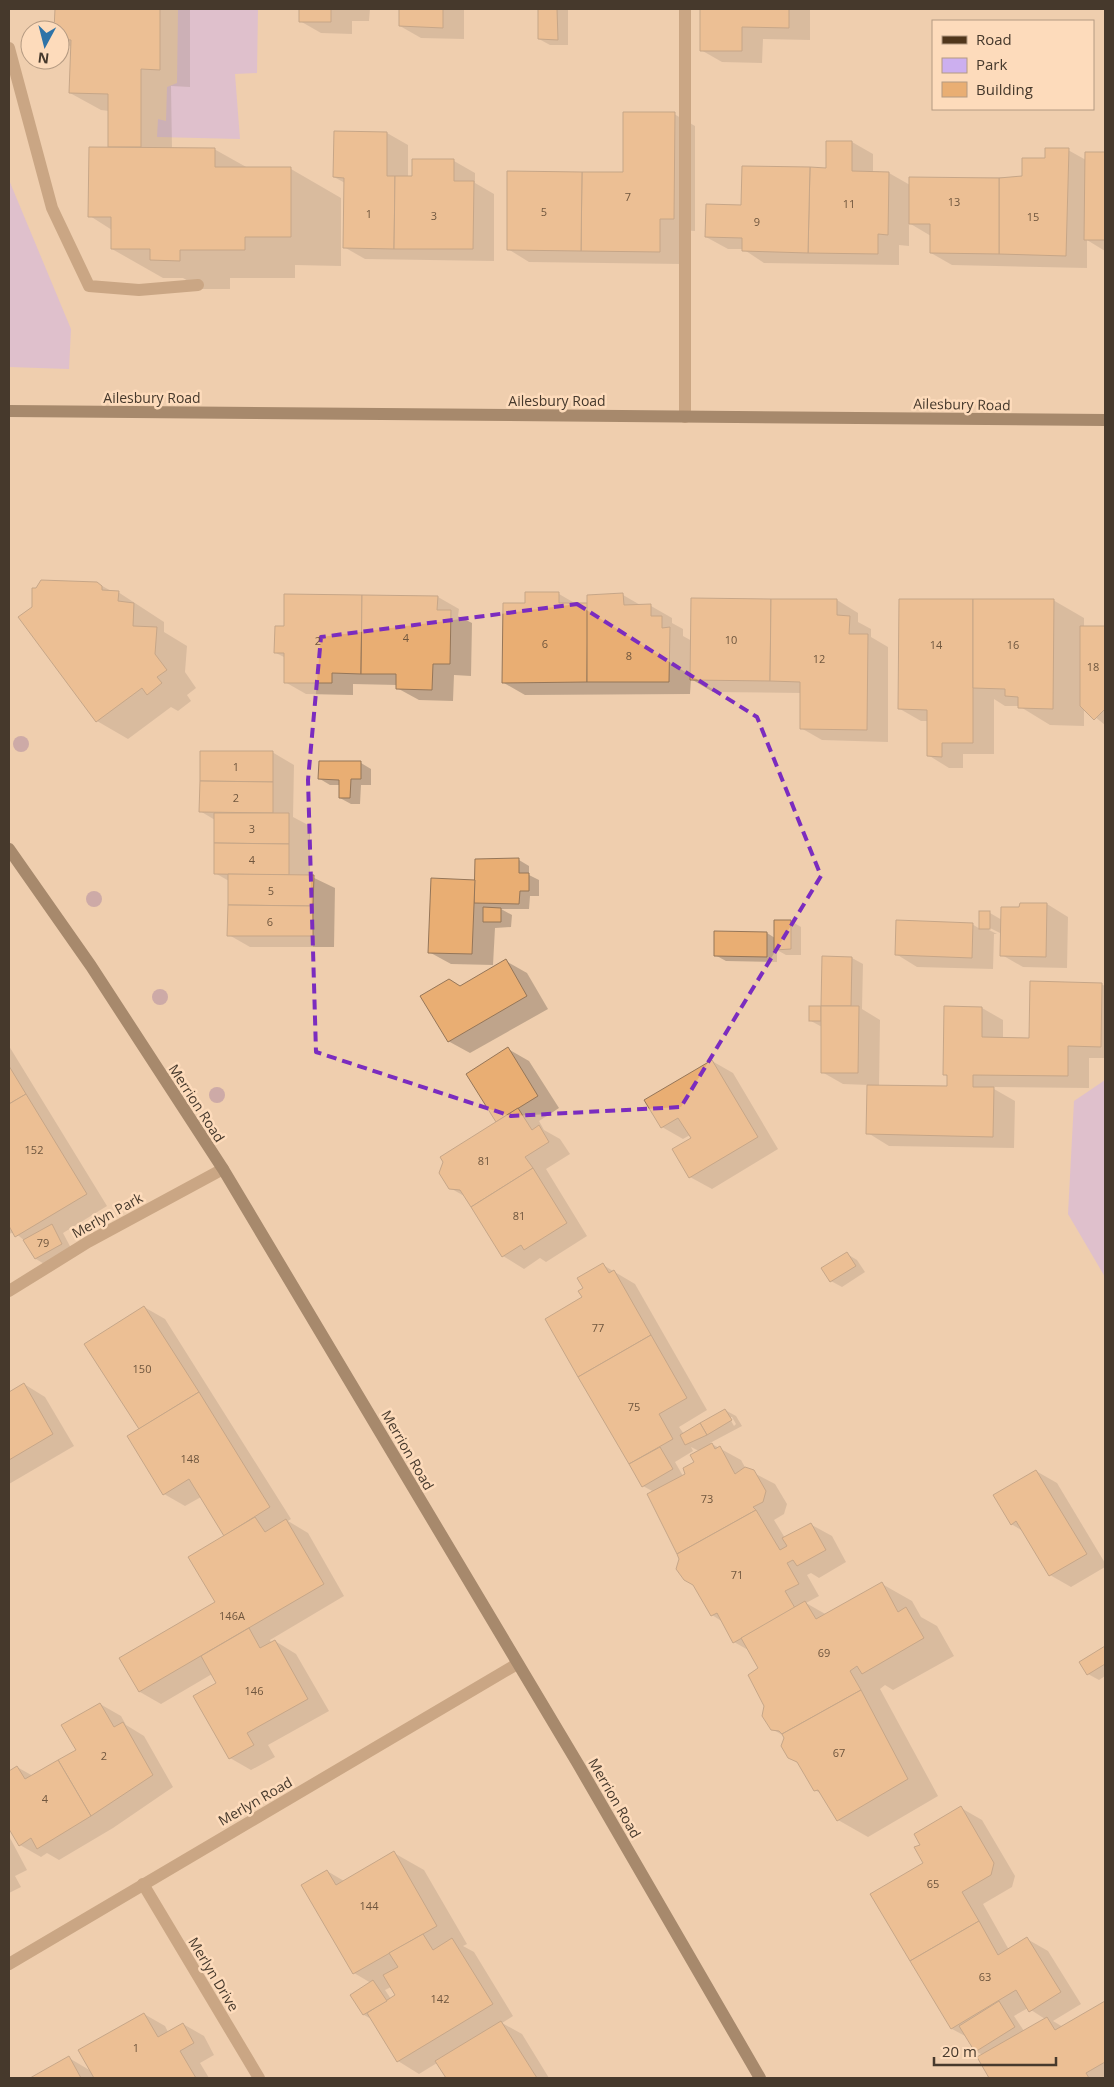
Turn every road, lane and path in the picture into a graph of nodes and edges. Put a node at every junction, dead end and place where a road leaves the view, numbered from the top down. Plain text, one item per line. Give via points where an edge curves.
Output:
1 (685, 9) edge
2 (9, 48) edge
3 (198, 285) dead end
4 (9, 411) edge
5 (685, 417) junction
6 (1105, 420) edge
7 (9, 849) edge
8 (223, 1169) junction
9 (9, 1291) edge
10 (517, 1664) junction
11 (143, 1884) junction
12 (9, 1964) edge
13 (259, 2078) edge
14 (760, 2078) edge

1 - 5 street
2 - 3 street via 52,208 89,286 139,290
4 - 5 main road, Ailesbury Road
5 - 6 main road, Ailesbury Road
7 - 8 main road, Merrion Road via 91,966
8 - 9 street, Merlyn Park via 88,1242
8 - 10 main road, Merrion Road
10 - 11 street, Merlyn Road
10 - 14 main road, Merrion Road
11 - 12 street, Merlyn Road
11 - 13 street, Merlyn Drive

